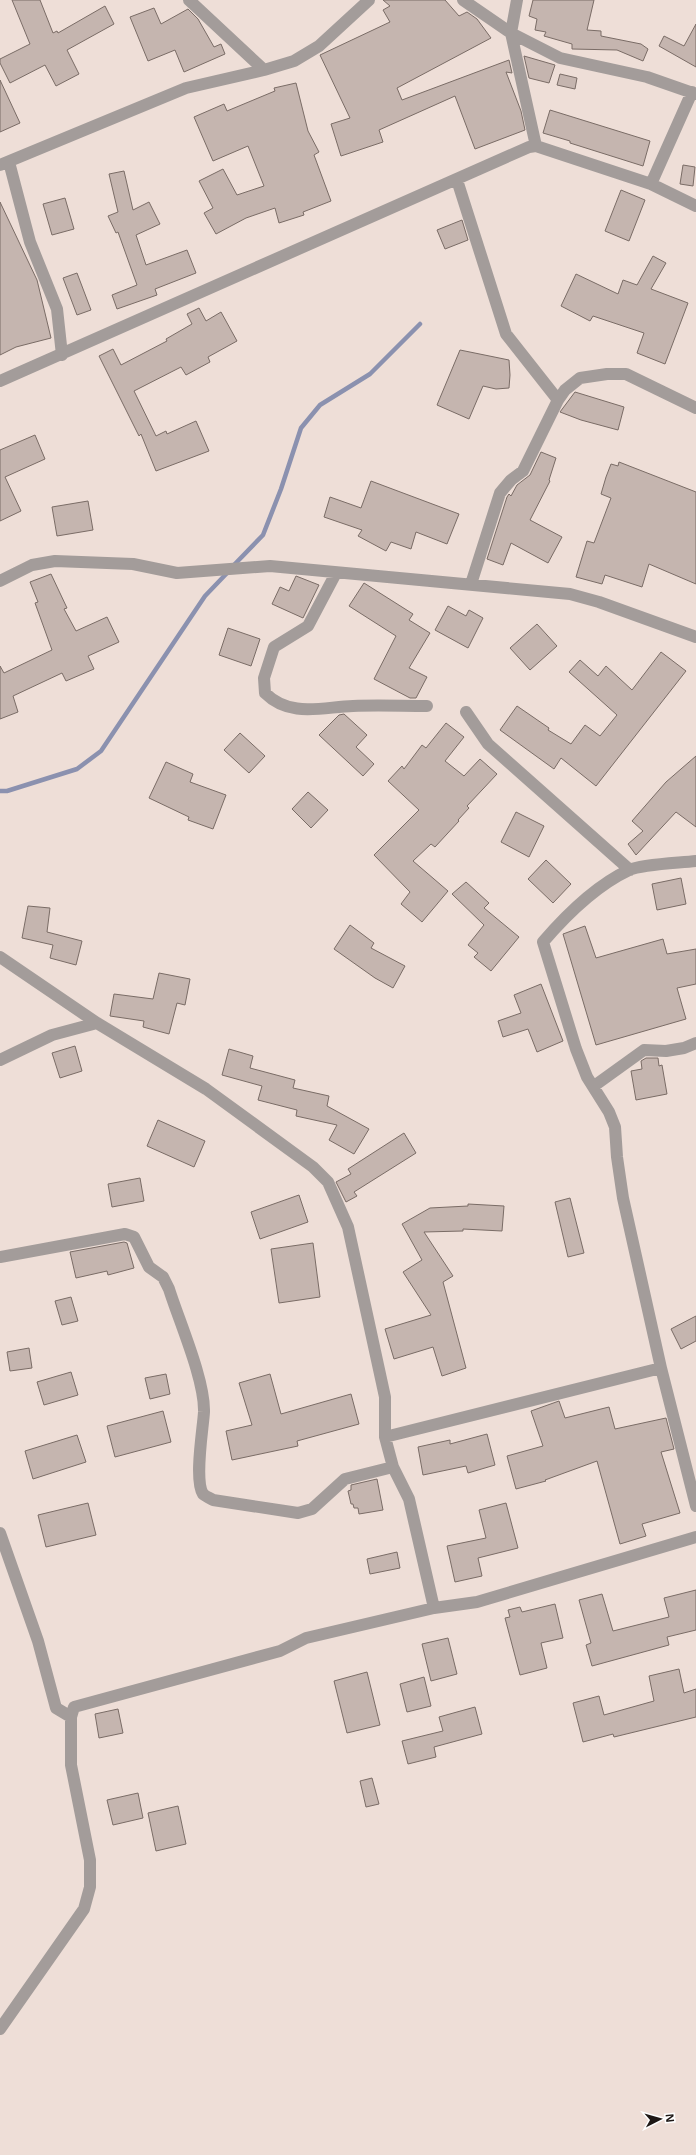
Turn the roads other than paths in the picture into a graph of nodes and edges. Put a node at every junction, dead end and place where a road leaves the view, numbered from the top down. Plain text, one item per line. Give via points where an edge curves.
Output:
1 (189, 0) edge
2 (369, 0) edge
3 (463, 0) edge
4 (517, 0) edge
5 (511, 33) junction
6 (264, 70) junction
7 (694, 93) edge
8 (536, 146) junction
9 (5, 164) edge
10 (457, 180) junction
11 (651, 184) junction
12 (696, 206) edge
13 (62, 355) junction
14 (0, 381) edge
15 (558, 400) junction
16 (696, 408) edge
17 (336, 574) junction
18 (0, 581) edge
19 (471, 584) junction
20 (696, 637) edge
21 (427, 706) dead end
22 (466, 712) dead end
23 (696, 861) edge
24 (630, 870) junction
25 (0, 957) edge
26 (97, 1022) junction
27 (696, 1043) edge
28 (0, 1060) edge
29 (594, 1086) junction
30 (0, 1257) edge
31 (662, 1368) junction
32 (386, 1437) junction
33 (393, 1467) junction
34 (696, 1506) edge
35 (0, 1533) edge
36 (696, 1537) edge
37 (434, 1608) junction
38 (71, 1717) junction
39 (0, 2029) edge

1 - 6 street
2 - 6 street via 319,46 294,61
3 - 5 street
4 - 5 street
5 - 7 street via 560,58 647,77
5 - 8 street
6 - 9 street via 186,88
7 - 11 street
8 - 10 street
8 - 11 street
9 - 13 street via 30,242 57,309
10 - 13 street
10 - 15 street via 506,334
11 - 12 street
13 - 14 street
15 - 16 street via 565,390 580,378 626,374
15 - 19 street via 523,471 511,480 500,494
17 - 18 street via 270,566 177,572 133,564 55,561 32,565
17 - 19 street via 349,572 402,580
17 - 21 street via 308,626 274,647 264,678 265,693 274,702 299,709
19 - 20 street via 570,594 600,602
22 - 24 street via 488,744
23 - 24 street
24 - 29 street via 567,914 543,942 576,1049
25 - 26 street
26 - 28 street via 52,1035
26 - 32 street via 206,1089 313,1167 328,1182 348,1227 385,1397
27 - 29 street via 666,1051 644,1050
29 - 31 street via 615,1127 622,1198
30 - 33 street via 124,1234 134,1237 149,1267 163,1277 169,1289 198,1377 204,1412 200,1440 200,1487 203,1494 213,1500 298,1513 312,1509 345,1479
31 - 32 street
31 - 34 street
32 - 33 street
33 - 37 street via 409,1499
35 - 38 street via 38,1641 56,1708
36 - 37 street via 477,1602
37 - 38 street via 306,1638 280,1651 82,1704 74,1707
38 - 39 street via 71,1764 90,1860 90,1887 84,1909

